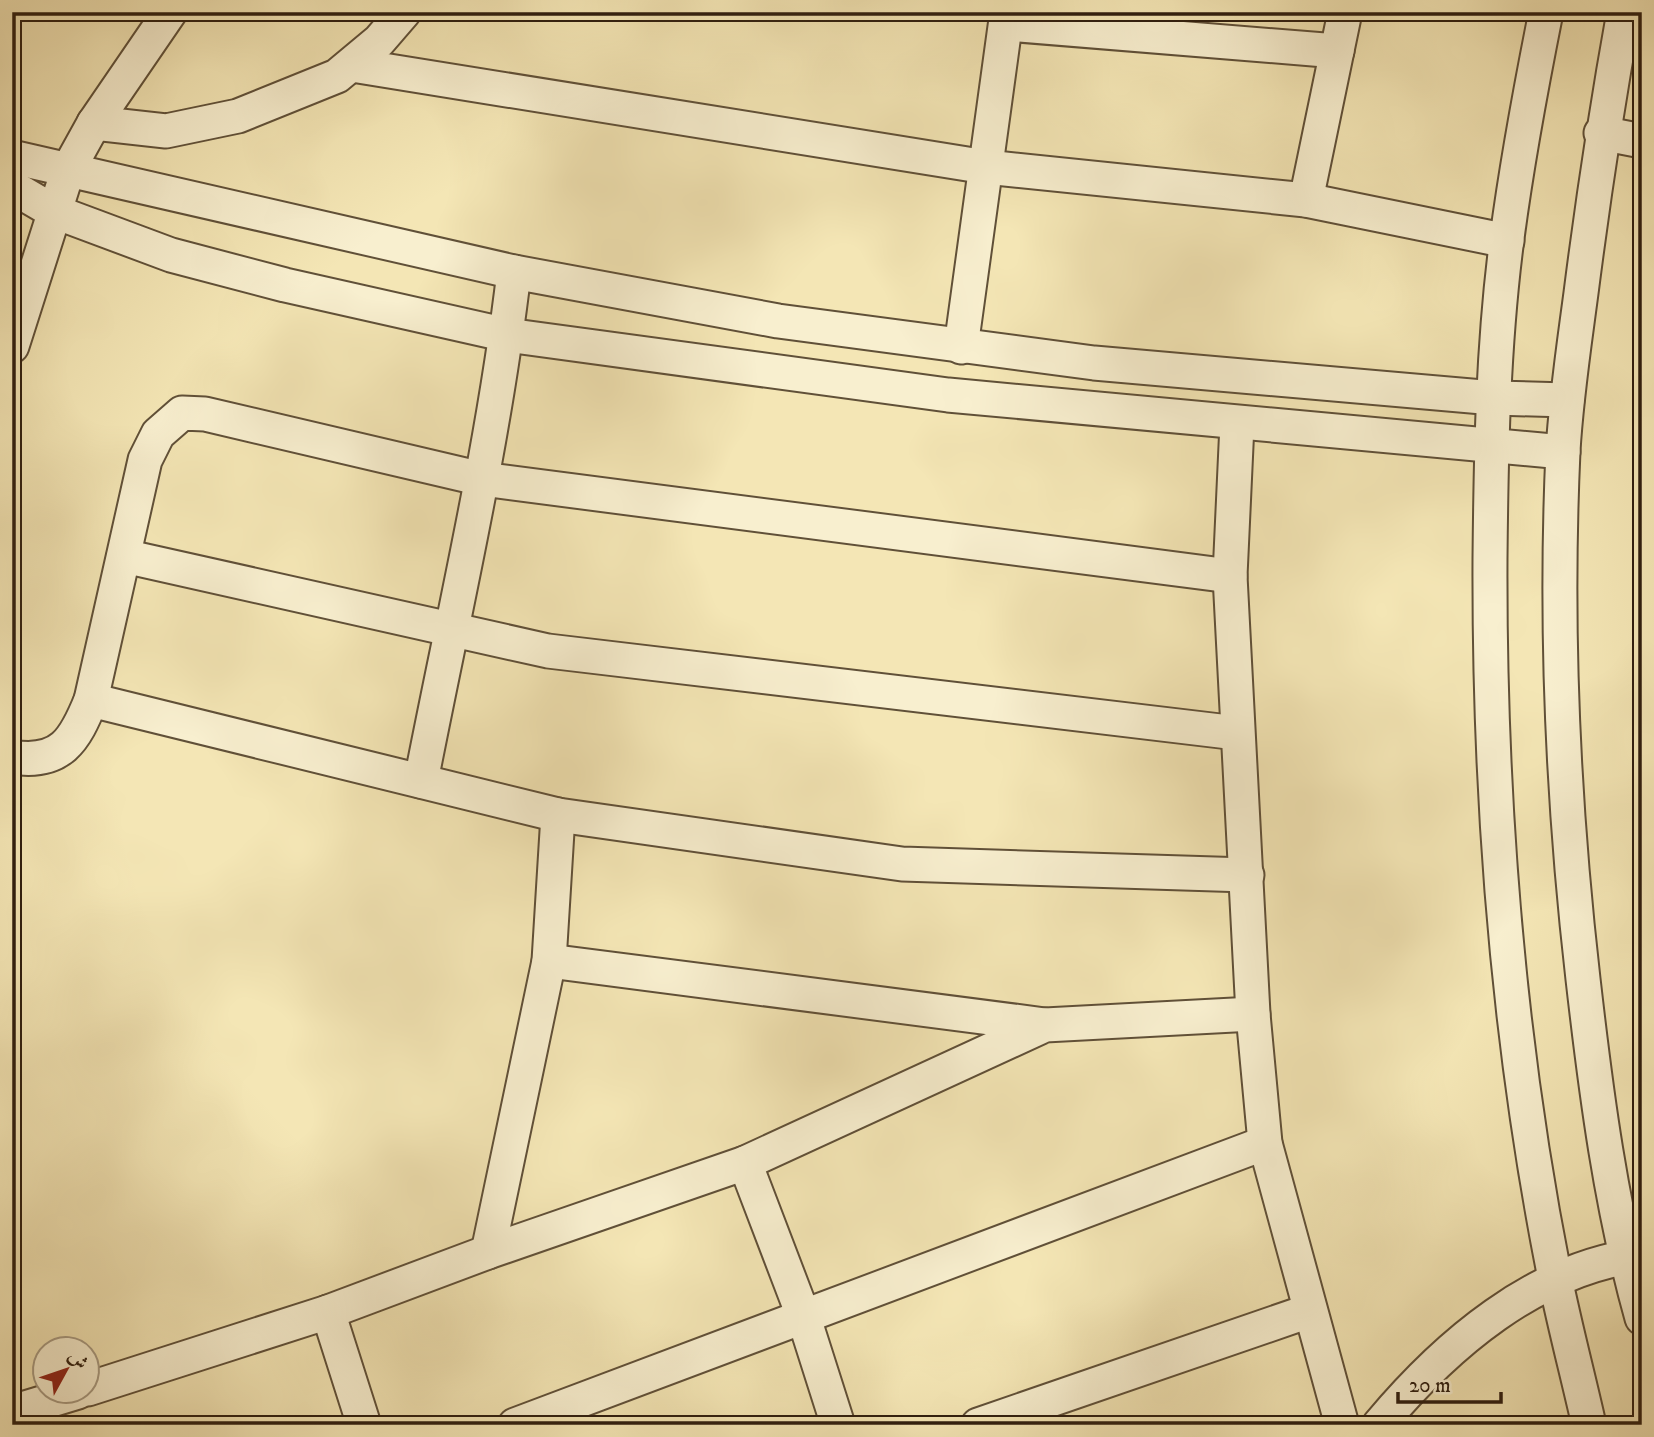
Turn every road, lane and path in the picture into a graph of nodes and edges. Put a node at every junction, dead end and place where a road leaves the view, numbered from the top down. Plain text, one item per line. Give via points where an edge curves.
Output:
1 (170, 12) edge
2 (404, 12) edge
3 (1345, 12) edge
4 (1546, 12) edge
5 (1625, 12) edge
6 (1003, 16) edge
7 (1337, 51) junction
8 (352, 65) junction
9 (94, 123) junction
10 (1601, 133) junction
11 (1642, 141) edge
12 (12, 157) edge
13 (986, 167) junction
14 (68, 170) junction
15 (12, 187) edge
16 (1306, 200) junction
17 (53, 211) junction
18 (1507, 241) junction
19 (514, 272) junction
20 (507, 334) junction
21 (904, 339) junction
22 (12, 346) edge
23 (961, 347) junction
24 (901, 388) junction
25 (1493, 398) junction
26 (1567, 400) junction
27 (1237, 424) junction
28 (1491, 447) junction
29 (1563, 452) junction
30 (482, 479) junction
31 (124, 556) junction
32 (1230, 576) junction
33 (451, 629) junction
34 (91, 700) junction
35 (1237, 733) junction
36 (12, 757) edge
37 (421, 781) junction
38 (558, 815) junction
39 (1247, 875) junction
40 (549, 961) junction
41 (1253, 1014) junction
42 (1045, 1025) junction
43 (1265, 1143) junction
44 (745, 1163) junction
45 (488, 1252) junction
46 (1633, 1256) edge
47 (1555, 1279) junction
48 (1309, 1311) junction
49 (328, 1312) junction
50 (803, 1315) junction
51 (1642, 1318) edge
52 (102, 1384) edge
53 (32, 1406) edge
54 (12, 1412) edge
55 (364, 1425) edge
56 (515, 1425) edge
57 (838, 1425) edge
58 (978, 1425) edge
59 (1342, 1425) edge
60 (1379, 1425) edge
61 (1589, 1425) edge

1 - 9 street
2 - 8 street
3 - 7 street
4 - 18 street
5 - 10 street
6 - 7 street
6 - 13 street
7 - 16 street
8 - 9 street via 309,89 238,116 166,131
8 - 13 street
9 - 14 street
10 - 11 street
10 - 26 street
12 - 14 street
13 - 16 street
13 - 23 street
14 - 17 street
14 - 19 street
15 - 17 street
16 - 18 street
17 - 20 street via 171,255
17 - 22 street
18 - 25 street
19 - 20 street
19 - 21 street via 778,321
20 - 24 street
20 - 30 street
21 - 23 street
21 - 24 street
23 - 25 street
24 - 27 street
25 - 26 street
25 - 28 street
26 - 29 street
27 - 28 street
27 - 32 street
28 - 29 street
28 - 47 street via 1489,668 1501,882 1521,1070
29 - 46 street via 1562,673 1571,874 1593,1070
30 - 31 street via 205,414 182,414 158,434 145,460
30 - 32 street
30 - 33 street
31 - 33 street
31 - 34 street
32 - 35 street
33 - 35 street via 548,651
33 - 37 street
34 - 36 street via 78,732 60,751 42,759
34 - 37 street
35 - 39 street
37 - 38 street
38 - 39 street via 902,864
38 - 40 street
39 - 41 street
40 - 42 street
40 - 45 street
41 - 42 street
41 - 43 street
42 - 44 street
43 - 48 street
43 - 50 street
44 - 45 street
44 - 50 street
45 - 49 street
46 - 47 street
46 - 51 street
47 - 60 street via 1483,1324 1415,1383
47 - 61 street
48 - 58 street
48 - 59 street
49 - 52 street
49 - 55 street
50 - 56 street
50 - 57 street
53 - 54 street

